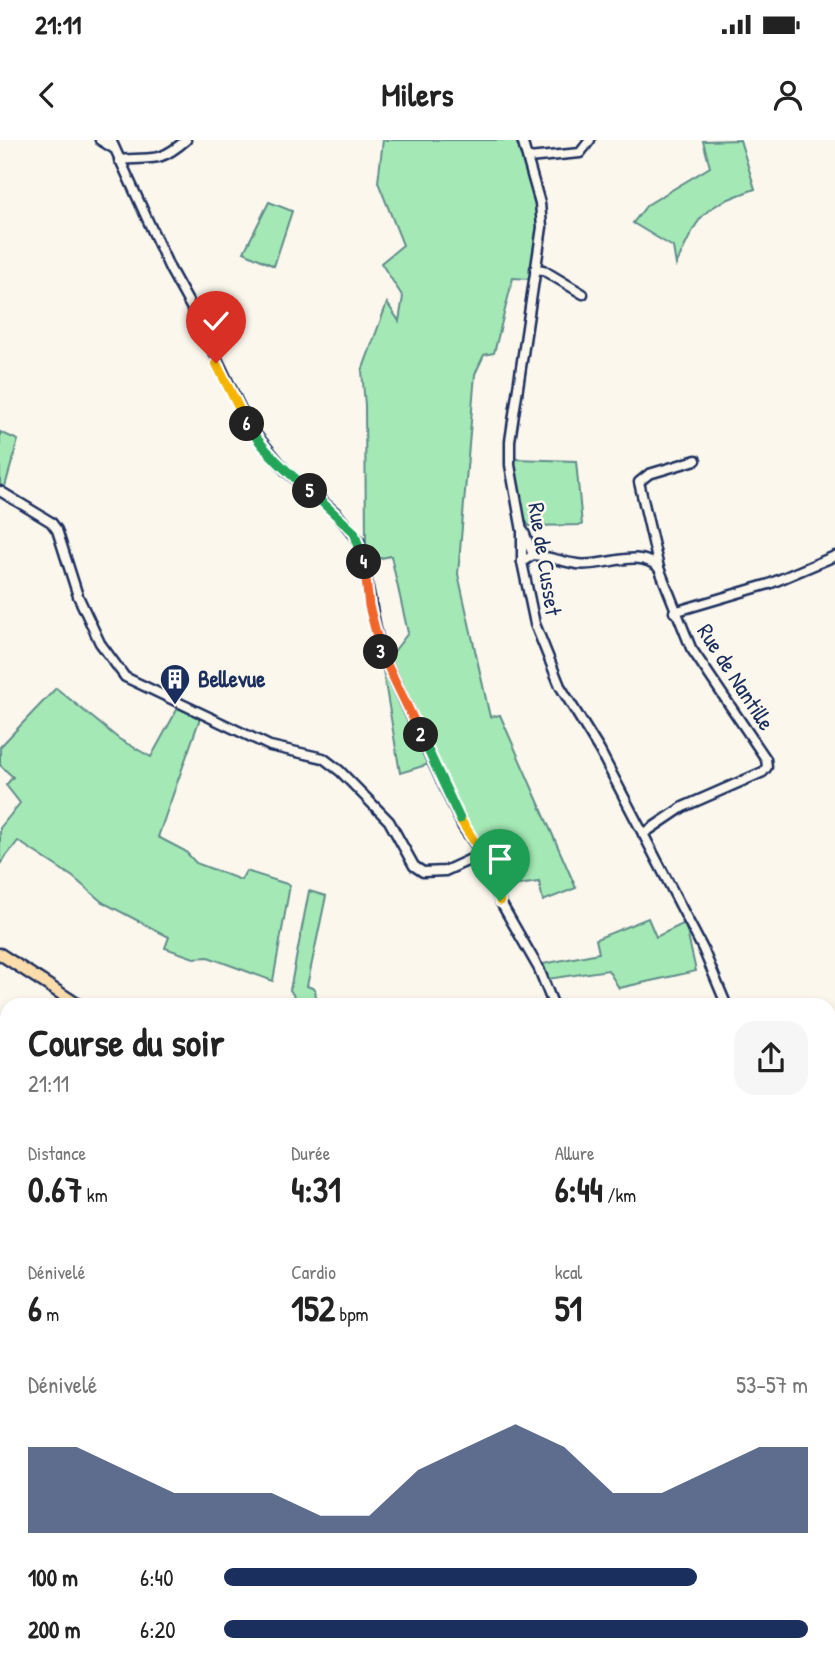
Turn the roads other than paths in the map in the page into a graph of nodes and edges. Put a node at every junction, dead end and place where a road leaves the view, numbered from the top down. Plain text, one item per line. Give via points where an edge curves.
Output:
1 (100, 140) edge
2 (186, 140) edge
3 (522, 140) edge
4 (590, 140) edge
5 (112, 144) edge
6 (528, 158) junction
7 (120, 160) junction
8 (535, 269) junction
9 (583, 294) dead end
10 (696, 460) dead end
11 (0, 491) edge
12 (522, 531) junction
13 (654, 547) junction
14 (533, 555) junction
15 (835, 556) edge
16 (647, 558) junction
17 (522, 562) junction
18 (659, 568) junction
19 (674, 612) junction
20 (643, 834) junction
21 (482, 854) junction
22 (0, 954) edge
23 (68, 998) edge
24 (551, 998) edge
25 (724, 998) edge

1 - 5 street
2 - 7 street via 160,158
3 - 6 street, Rue de Cusset
4 - 6 street via 579,153
5 - 7 street
6 - 8 street, Rue de Cusset via 542,227
7 - 21 street via 257,440 336,513 359,541 380,649 463,827
8 - 9 street
8 - 12 street, Rue de Cusset via 510,441
10 - 13 street, Rue de Nantille via 649,474 639,482
11 - 21 street via 57,530 83,607 100,643 125,677 270,746 323,758 389,821 414,866 423,872 445,871
12 - 14 street
12 - 17 street, Rue de Cusset
13 - 16 street
13 - 18 street, Rue de Nantille
14 - 16 street via 578,564
14 - 17 street
15 - 19 street via 769,583
16 - 18 street
17 - 20 street, Rue de Cusset via 527,595 553,670
18 - 19 street, Rue de Nantille
19 - 20 street, Rue de Nantille via 691,648 768,763 763,772 683,807
20 - 25 street, Rue de Cusset via 703,948
21 - 24 street via 500,901
22 - 23 main road

